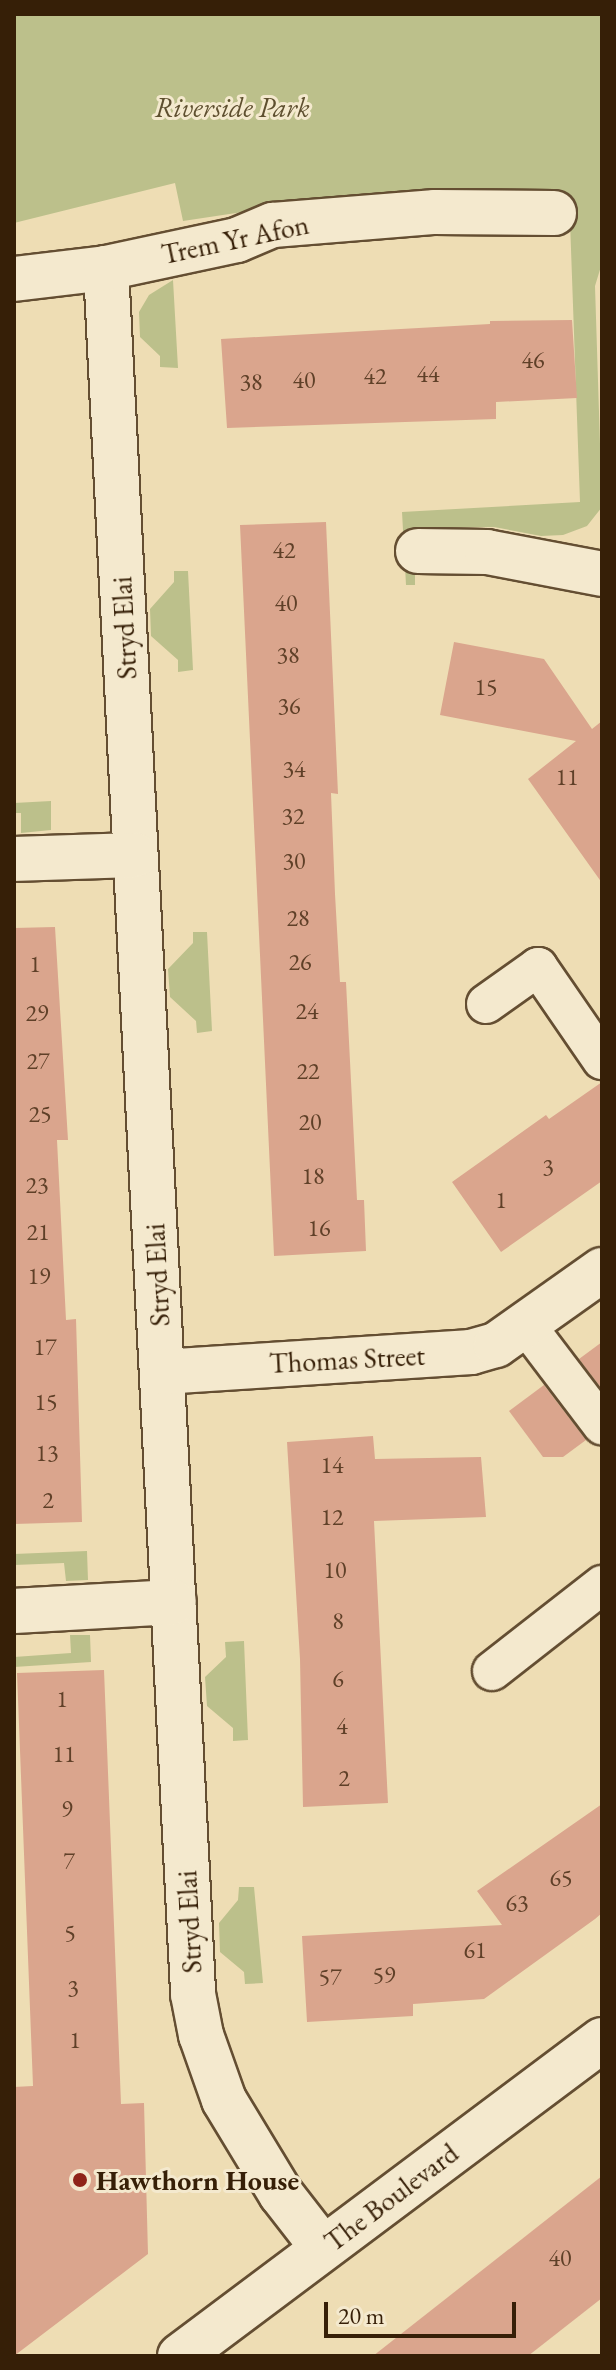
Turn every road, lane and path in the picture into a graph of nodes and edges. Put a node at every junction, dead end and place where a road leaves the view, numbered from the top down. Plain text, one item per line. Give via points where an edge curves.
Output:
1 (554, 213) dead end
2 (106, 268) junction
3 (14, 279) edge
4 (418, 551) dead end
5 (602, 574) edge
6 (135, 855) junction
7 (14, 859) edge
8 (486, 1004) dead end
9 (602, 1060) edge
10 (602, 1270) edge
11 (526, 1325) junction
12 (162, 1372) junction
13 (602, 1425) edge
14 (602, 1585) edge
15 (174, 1602) junction
16 (14, 1611) edge
17 (492, 1671) dead end
18 (602, 2040) edge
19 (323, 2248) junction
20 (180, 2356) edge

1 - 2 street, Trem Yr Afon via 435,212 273,225 237,240
2 - 3 street, Trem Yr Afon
2 - 6 street, Stryd Elai
4 - 5 street via 487,552
6 - 7 street
6 - 12 street, Stryd Elai
8 - 9 lane via 538,967
10 - 11 street, Thomas Street
11 - 12 street, Thomas Street via 496,1345 471,1352
11 - 13 lane
12 - 15 street, Stryd Elai
14 - 17 lane
15 - 16 street
15 - 19 street, Stryd Elai via 191,1965 201,2035 231,2112 281,2194
18 - 19 street, The Boulevard
19 - 20 street, The Boulevard

